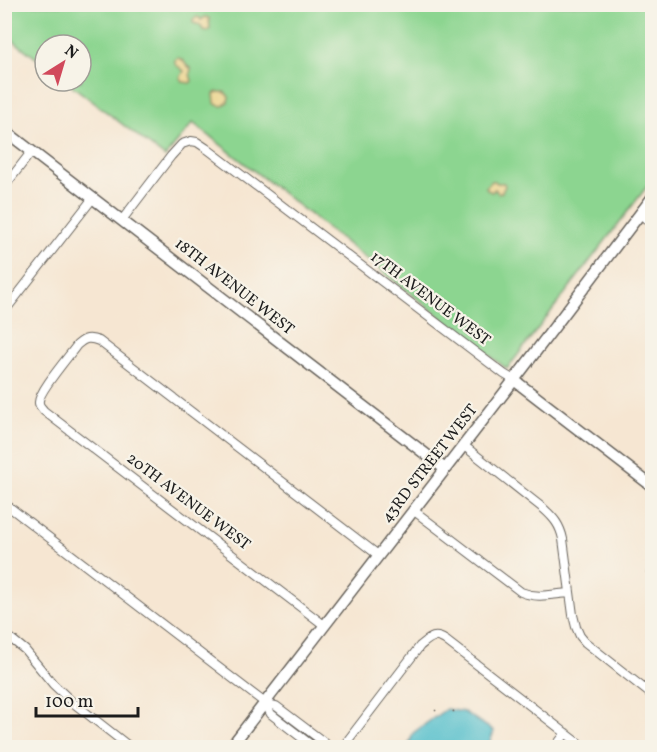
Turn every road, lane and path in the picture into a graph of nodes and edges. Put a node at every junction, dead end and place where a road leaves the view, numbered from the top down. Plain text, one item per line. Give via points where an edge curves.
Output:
1 (4, 130) edge
2 (32, 151) junction
3 (4, 187) edge
4 (93, 198) junction
5 (652, 198) edge
6 (640, 214) junction
7 (122, 220) junction
8 (652, 224) edge
9 (4, 312) edge
10 (514, 380) junction
11 (463, 445) junction
12 (445, 469) junction
13 (652, 486) edge
14 (4, 503) edge
15 (413, 510) junction
16 (378, 555) junction
17 (652, 572) edge
18 (652, 587) edge
19 (570, 593) junction
20 (324, 625) junction
21 (4, 633) edge
22 (652, 695) edge
23 (265, 703) junction
24 (435, 710) dead end
25 (439, 714) dead end
26 (566, 733) junction
27 (131, 747) edge
28 (230, 747) edge
29 (315, 747) edge
30 (328, 747) edge
31 (342, 747) edge
32 (555, 747) edge
33 (585, 747) edge

1 - 2 street, 18TH AVENUE WEST
2 - 3 street
2 - 4 street, 18TH AVENUE WEST
4 - 7 street, 18TH AVENUE WEST
4 - 9 street
5 - 6 street, 43RD STREET WEST
6 - 8 street
6 - 10 street, 43RD STREET WEST
7 - 10 street, 17TH AVENUE WEST via 182,144 196,142
7 - 12 street, 18TH AVENUE WEST
10 - 11 street, 43RD STREET WEST
10 - 13 street, 17TH AVENUE WEST
11 - 12 street, 43RD STREET WEST
11 - 19 street via 557,520
12 - 15 street, 43RD STREET WEST
14 - 23 street
15 - 16 street, 43RD STREET WEST
15 - 19 street via 521,592 531,596
16 - 20 street, 43RD STREET WEST
16 - 20 street, 20TH AVENUE WEST via 99,341 87,338 77,345 44,389 39,399 44,411
17 - 18 street
19 - 22 street via 580,636
20 - 23 street, 43RD STREET WEST
21 - 27 street via 25,650 71,701
23 - 28 street, 43RD STREET WEST
23 - 29 street via 271,714
23 - 30 street via 276,706
24 - 25 path
26 - 31 street via 445,640 433,636 420,646
26 - 32 street
26 - 33 street

